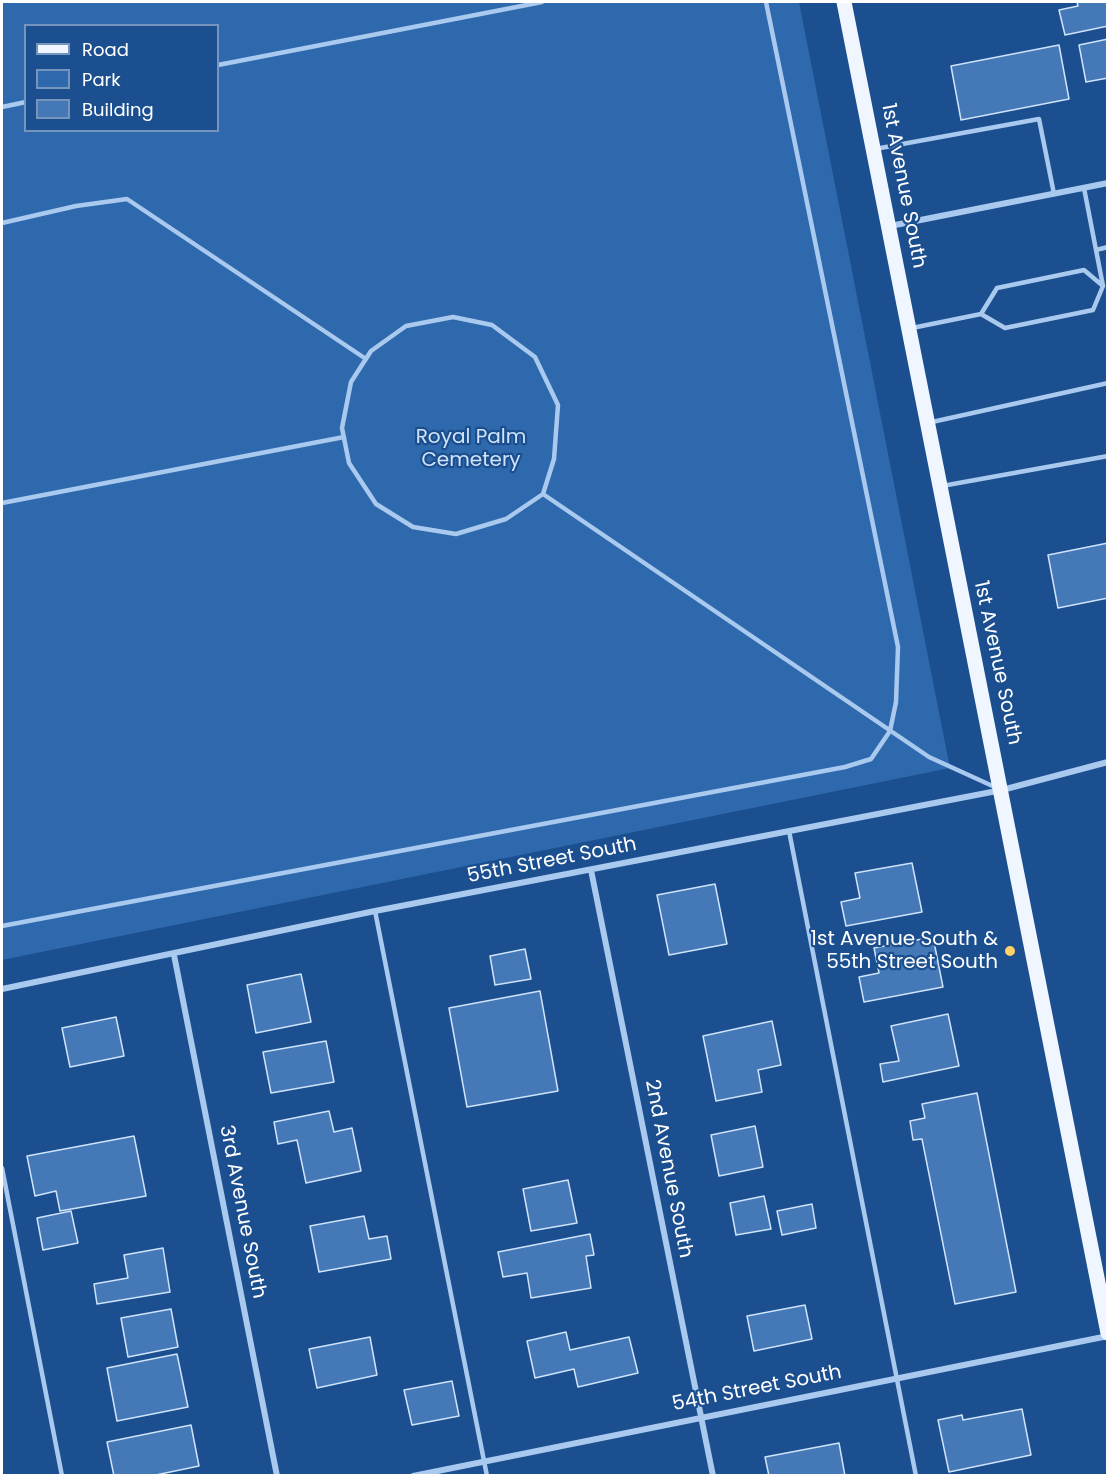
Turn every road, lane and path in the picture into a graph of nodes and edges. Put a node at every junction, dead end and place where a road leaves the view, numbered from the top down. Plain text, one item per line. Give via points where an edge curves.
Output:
1 (542, 2) edge
2 (766, 2) edge
3 (844, 2) edge
4 (219, 65) edge
5 (24, 102) edge
6 (2, 107) edge
7 (874, 149) junction
8 (1107, 183) edge
9 (1084, 188) junction
10 (1054, 194) junction
11 (2, 223) edge
12 (890, 226) junction
13 (1107, 247) edge
14 (1096, 250) junction
15 (1103, 286) junction
16 (981, 314) junction
17 (909, 329) junction
18 (366, 359) junction
19 (1107, 382) edge
20 (927, 423) junction
21 (344, 437) junction
22 (1107, 456) edge
23 (939, 487) junction
24 (543, 494) junction
25 (2, 503) edge
26 (890, 731) junction
27 (1107, 762) edge
28 (1002, 790) junction
29 (789, 831) junction
30 (591, 870) junction
31 (375, 911) junction
32 (2, 926) edge
33 (174, 955) junction
34 (2, 989) edge
35 (2, 1168) edge
36 (1107, 1334) edge
37 (897, 1378) junction
38 (702, 1417) junction
39 (484, 1461) junction
40 (62, 1476) edge
41 (277, 1476) edge
42 (413, 1476) edge
43 (488, 1476) edge
44 (713, 1476) edge
45 (916, 1476) edge

1 - 4 lane
2 - 26 lane via 898,647 896,702
3 - 7 main road, 1st Avenue South
5 - 6 lane
7 - 10 lane via 1039,119
7 - 12 main road, 1st Avenue South
8 - 9 street
9 - 10 street
9 - 14 lane
10 - 12 street
11 - 18 lane via 127,199
12 - 17 main road, 1st Avenue South
13 - 14 lane
14 - 15 lane
15 - 16 lane via 1093,310 1005,328
15 - 16 lane via 1084,270 997,288
16 - 17 lane
17 - 20 main road, 1st Avenue South
18 - 21 lane via 351,382 342,428
18 - 24 lane via 406,326 453,316 492,325 518,344 535,357 558,405 554,459
19 - 20 lane
20 - 23 main road, 1st Avenue South
21 - 24 lane via 349,463 376,504 413,527 456,534 506,519
21 - 25 lane
22 - 23 lane
23 - 28 main road, 1st Avenue South
24 - 26 lane
26 - 28 lane via 929,757
26 - 32 lane via 871,759 845,767
27 - 28 street, 55th Street South
28 - 29 street, 55th Street South
28 - 36 main road, 1st Avenue South
29 - 30 street, 55th Street South
29 - 37 lane
30 - 31 street, 55th Street South
30 - 38 street, 2nd Avenue South
31 - 33 street, 55th Street South
31 - 39 lane
33 - 34 street, 55th Street South
33 - 41 street, 3rd Avenue South
35 - 40 lane
36 - 37 street, 54th Street South
37 - 38 street, 54th Street South
37 - 45 lane
38 - 39 street, 54th Street South
38 - 44 street, 2nd Avenue South
39 - 42 street, 54th Street South
39 - 43 lane

